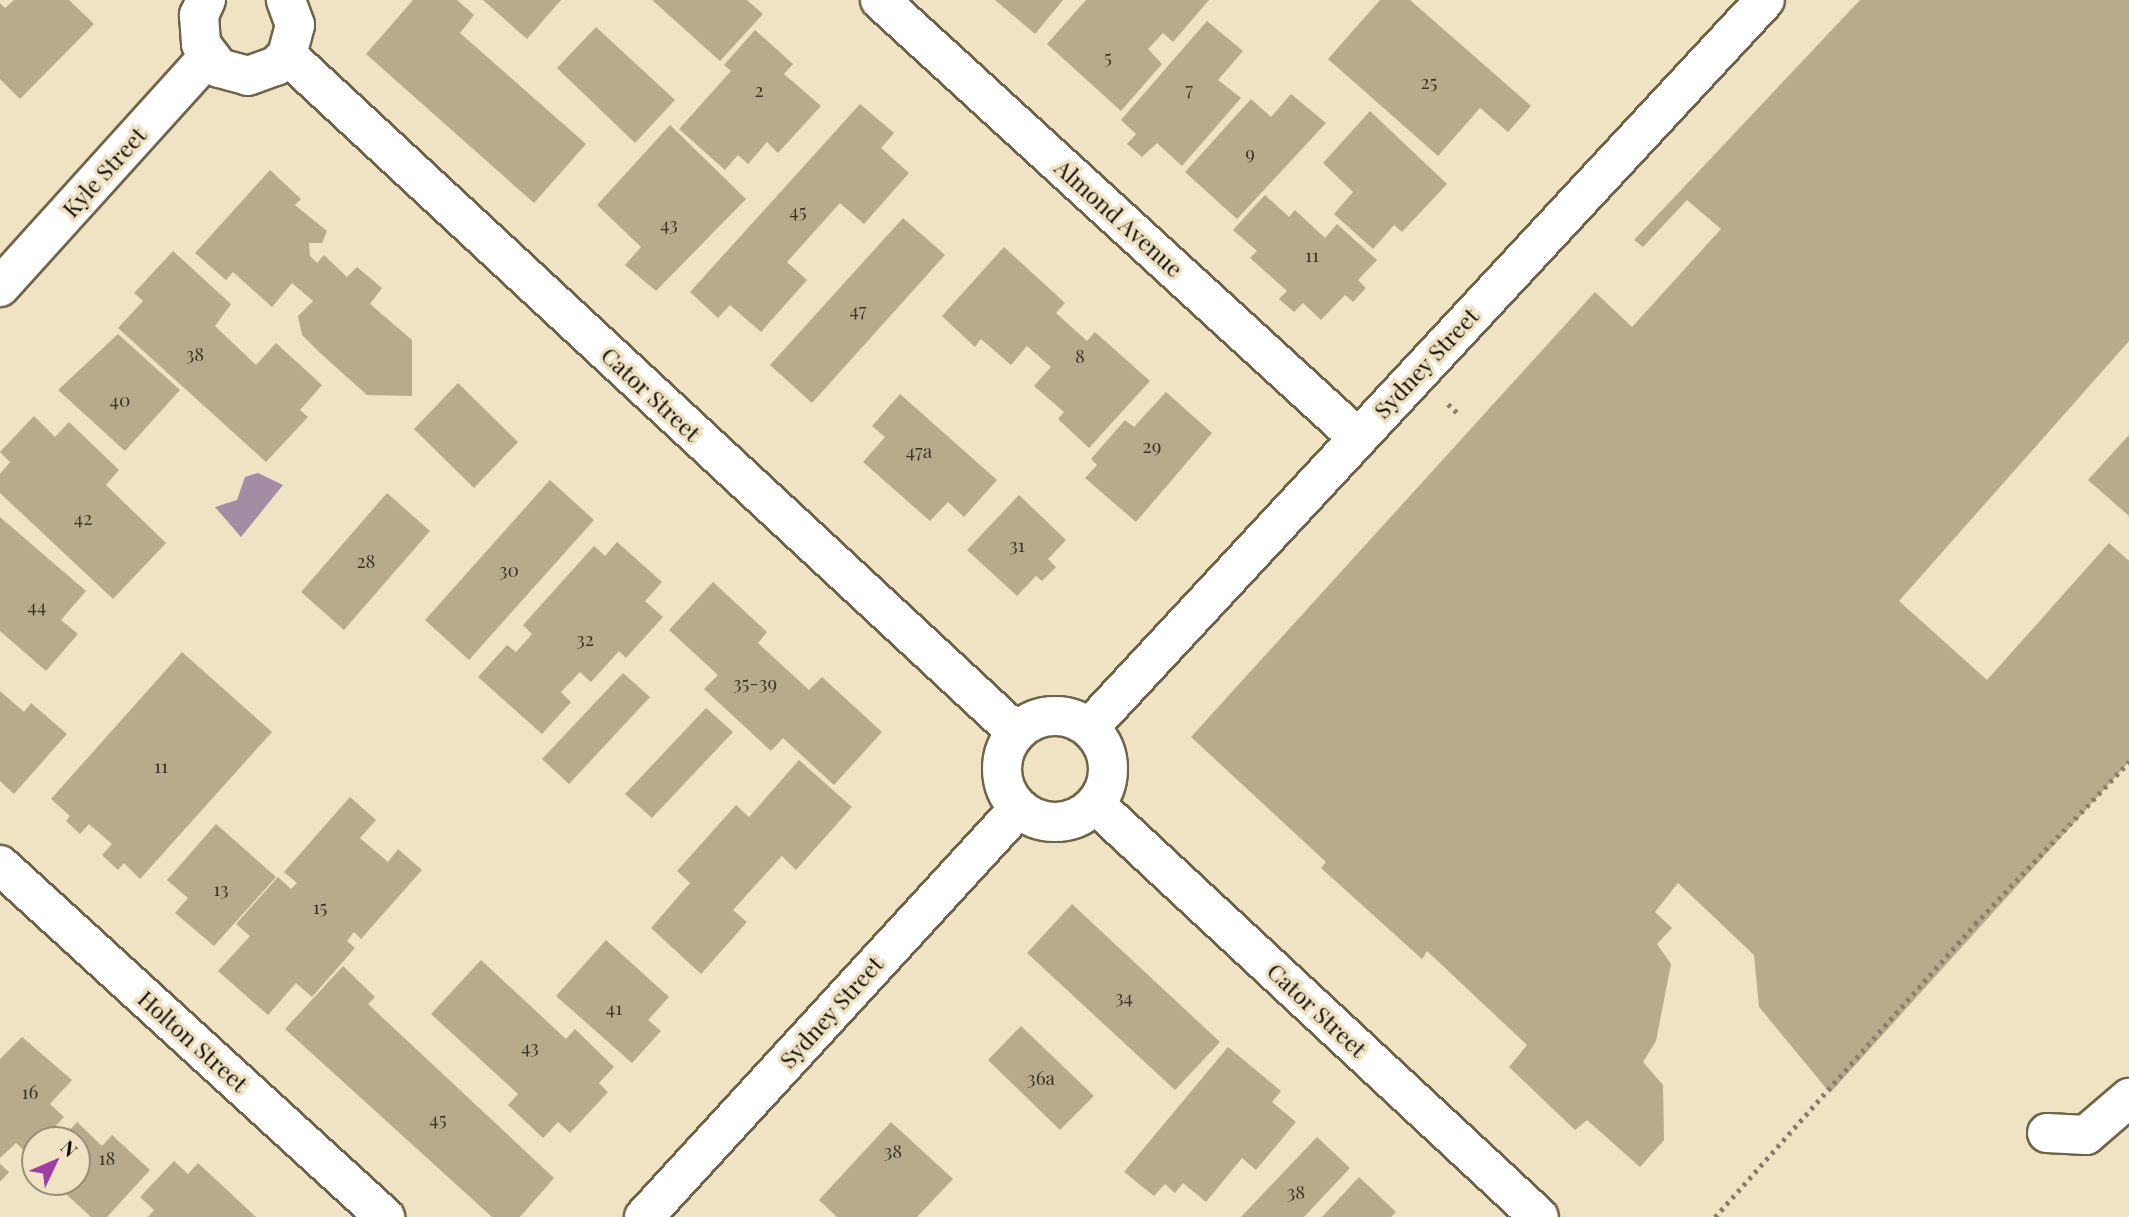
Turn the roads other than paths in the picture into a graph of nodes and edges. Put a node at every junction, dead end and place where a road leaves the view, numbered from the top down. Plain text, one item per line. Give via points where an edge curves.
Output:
1 (206, 0) edge
2 (286, 0) edge
3 (880, 0) edge
4 (1765, 0) edge
5 (287, 55) junction
6 (208, 57) junction
7 (0, 287) edge
8 (1357, 437) junction
9 (1089, 728) junction
10 (1016, 732) junction
11 (1095, 804) junction
12 (1019, 808) junction
13 (0, 865) edge
14 (2129, 1098) edge
15 (2047, 1133) dead end
16 (386, 1217) edge
17 (644, 1217) edge
18 (1539, 1217) edge

1 - 6 street via 198,30
2 - 5 street via 295,25
3 - 8 street, Almond Avenue
4 - 8 street, Sydney Street
5 - 6 street via 276,66 248,76 226,71
5 - 10 street, Cator Street
6 - 7 street, Kyle Street
8 - 9 street, Sydney Street
9 - 10 street via 1059,716 1044,717
9 - 11 street via 1099,741 1108,773
10 - 12 street via 1004,754 1002,779
11 - 12 street via 1082,815 1049,822
11 - 18 street, Cator Street
12 - 17 street, Sydney Street
13 - 16 street, Holton Street
14 - 15 street via 2086,1135

